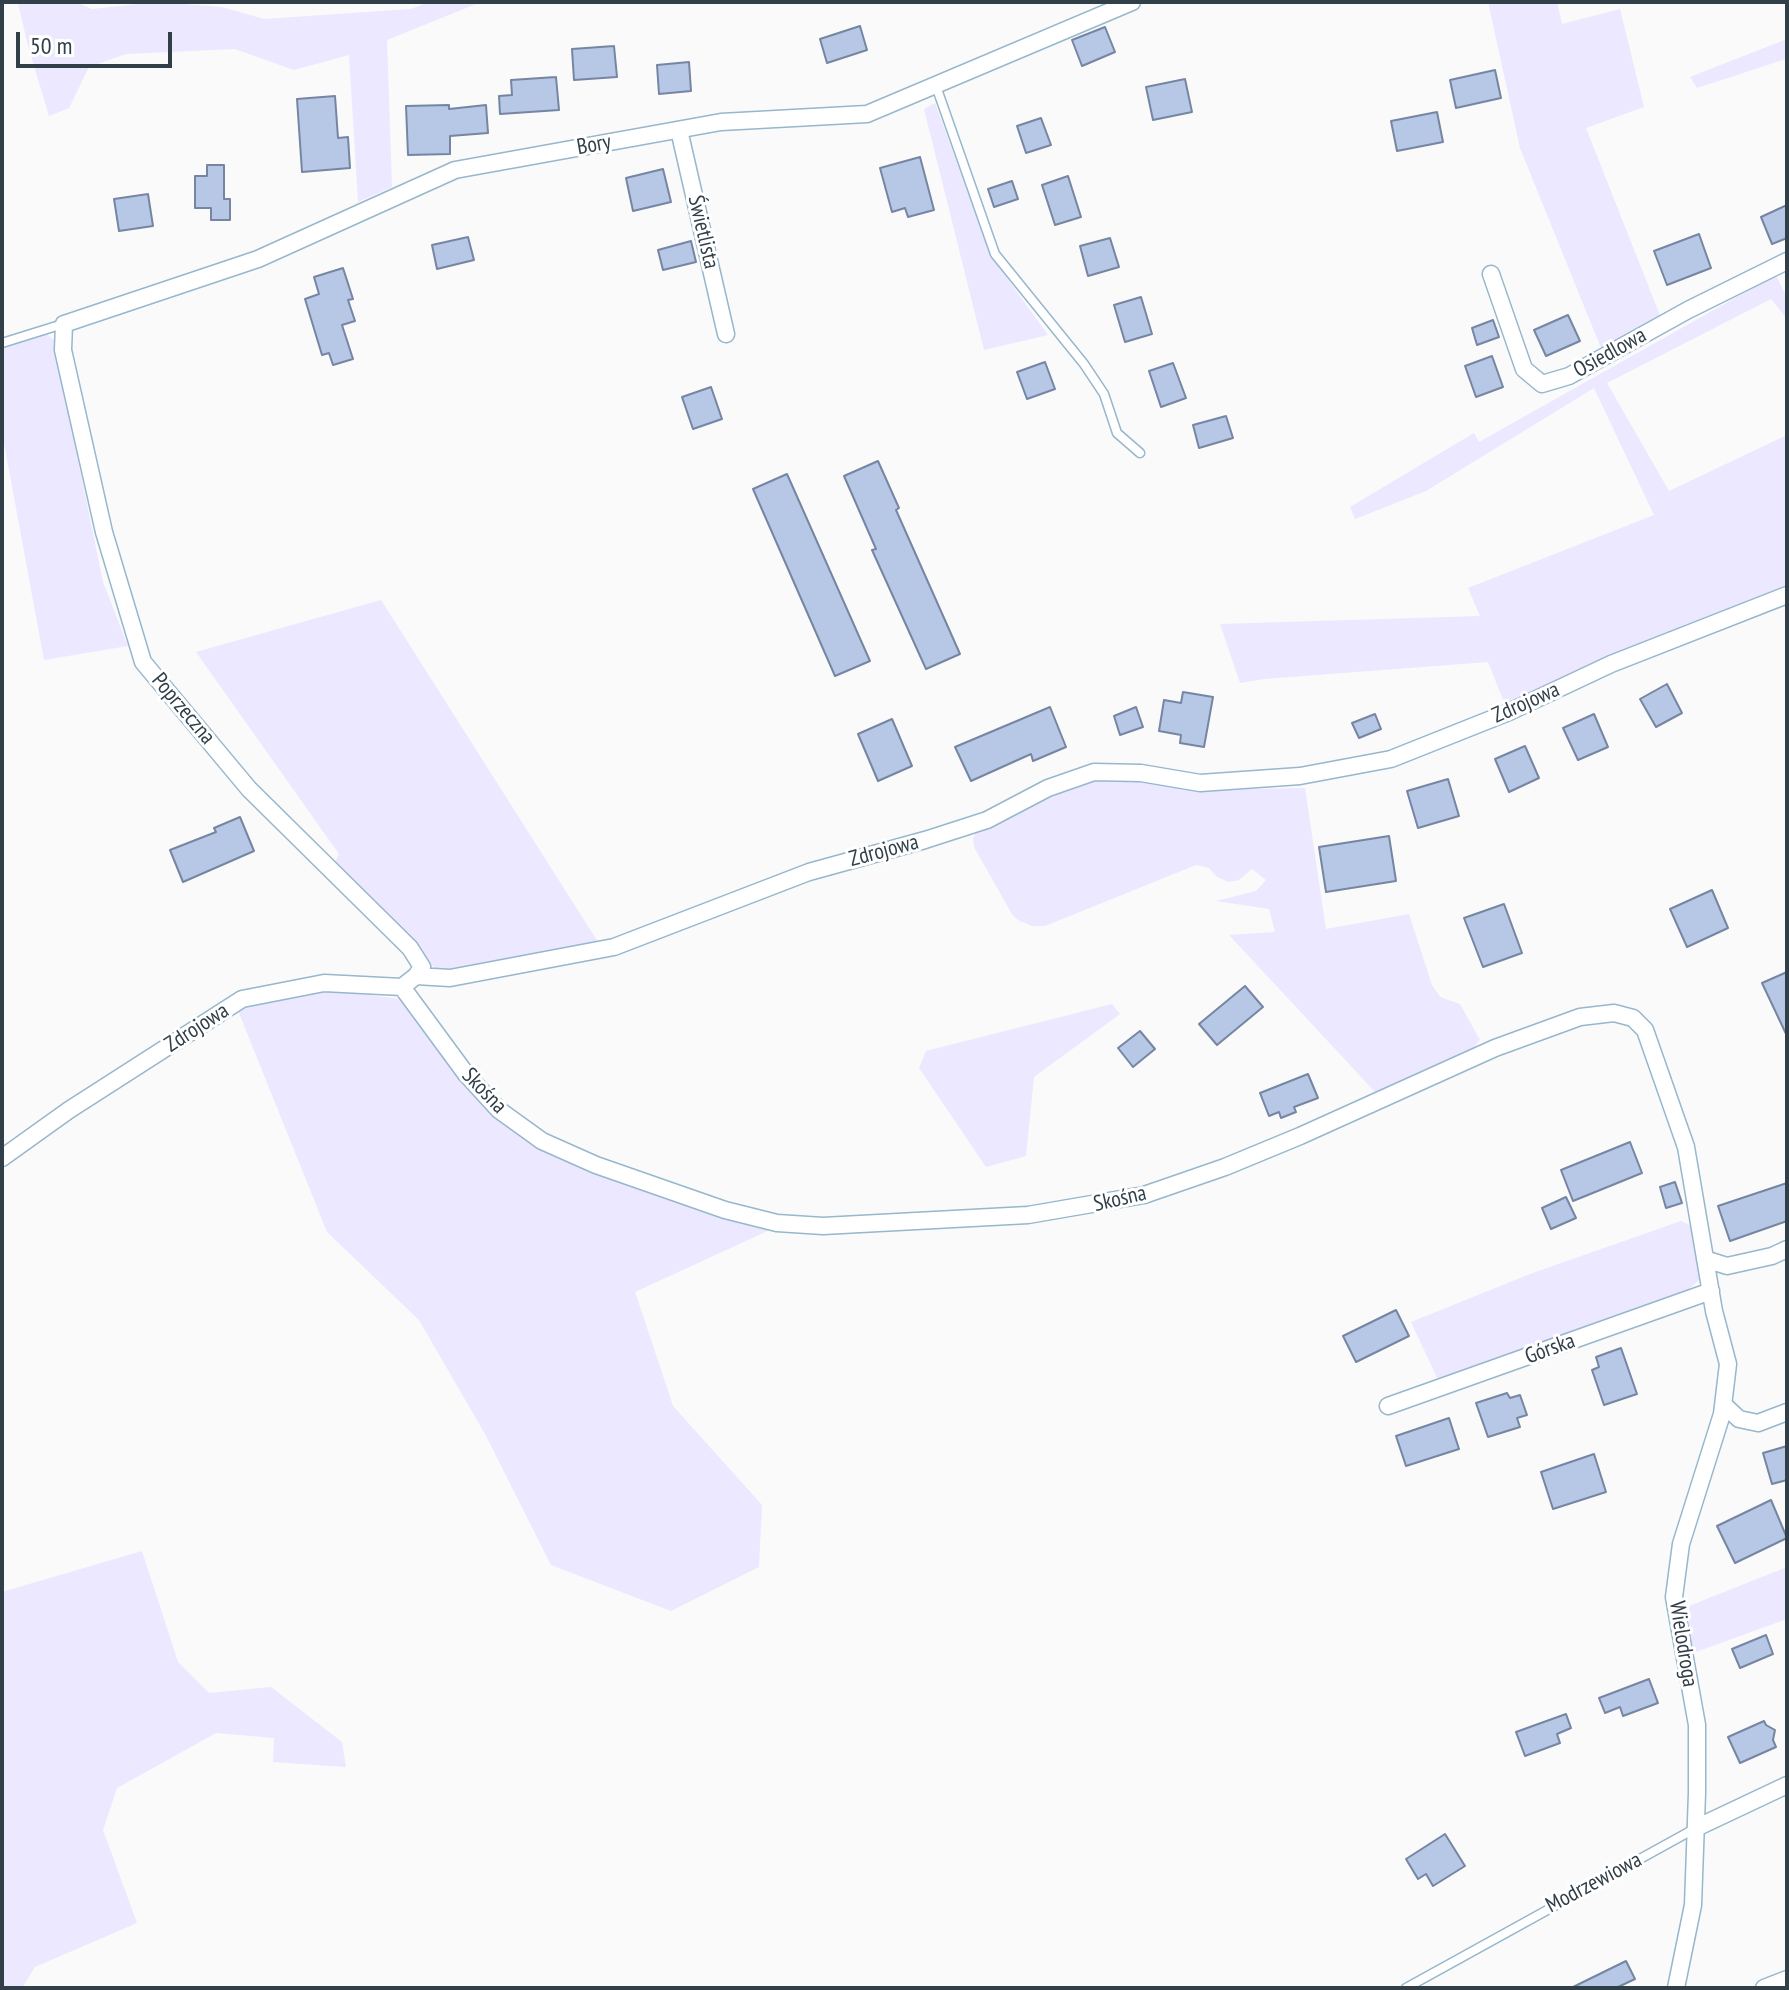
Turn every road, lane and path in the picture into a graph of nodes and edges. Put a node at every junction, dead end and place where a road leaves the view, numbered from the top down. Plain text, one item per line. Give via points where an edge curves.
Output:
1 (1132, 2) edge
2 (936, 86) junction
3 (679, 130) junction
4 (1787, 261) edge
5 (1491, 274) dead end
6 (64, 324) junction
7 (726, 334) dead end
8 (2, 343) edge
9 (1140, 453) dead end
10 (1787, 595) edge
11 (416, 976) junction
12 (402, 987) junction
13 (2, 1158) edge
14 (1787, 1249) edge
15 (1705, 1259) junction
16 (1711, 1291) junction
17 (1724, 1405) junction
18 (1388, 1406) dead end
19 (1787, 1412) edge
20 (1787, 1785) edge
21 (1696, 1828) junction
22 (1787, 1979) edge
23 (1406, 1988) edge
24 (1676, 1988) edge
25 (1764, 1988) edge

1 - 2 street, Bory
2 - 3 street, Bory via 867,114 721,122
2 - 9 lane via 995,254 1084,364 1104,394 1117,433
3 - 6 street, Bory via 455,170 258,259
3 - 7 street, Świetlista
4 - 5 street, Osiedlowa via 1569,376 1542,384 1524,369
6 - 8 lane
6 - 11 street, Poprzeczna via 63,350 104,532 143,662 249,789 410,948 422,967
10 - 11 street, Zdrojowa via 1391,759 1300,776 1200,783 1094,772 1048,788 987,820 809,872 614,947 450,978
11 - 12 street
12 - 13 street, Zdrojowa via 324,983 242,999
12 - 15 street, Skośna via 466,1074 499,1110 542,1141 725,1210 777,1223 823,1226 1028,1215 1144,1195 1300,1136 1495,1048 1580,1017 1614,1013 1633,1018 1645,1030 1660,1070 1686,1147
14 - 15 street via 1727,1266
15 - 16 street, Wielodroga
16 - 17 street, Wielodroga via 1728,1364
16 - 18 street, Górska
17 - 19 street via 1739,1419 1758,1423
17 - 21 street, Wielodroga via 1681,1544 1674,1597 1697,1725
20 - 21 street, Modrzewiowa
21 - 23 lane, Modrzewiowa
21 - 24 street, Wielodroga via 1693,1905
22 - 25 street

